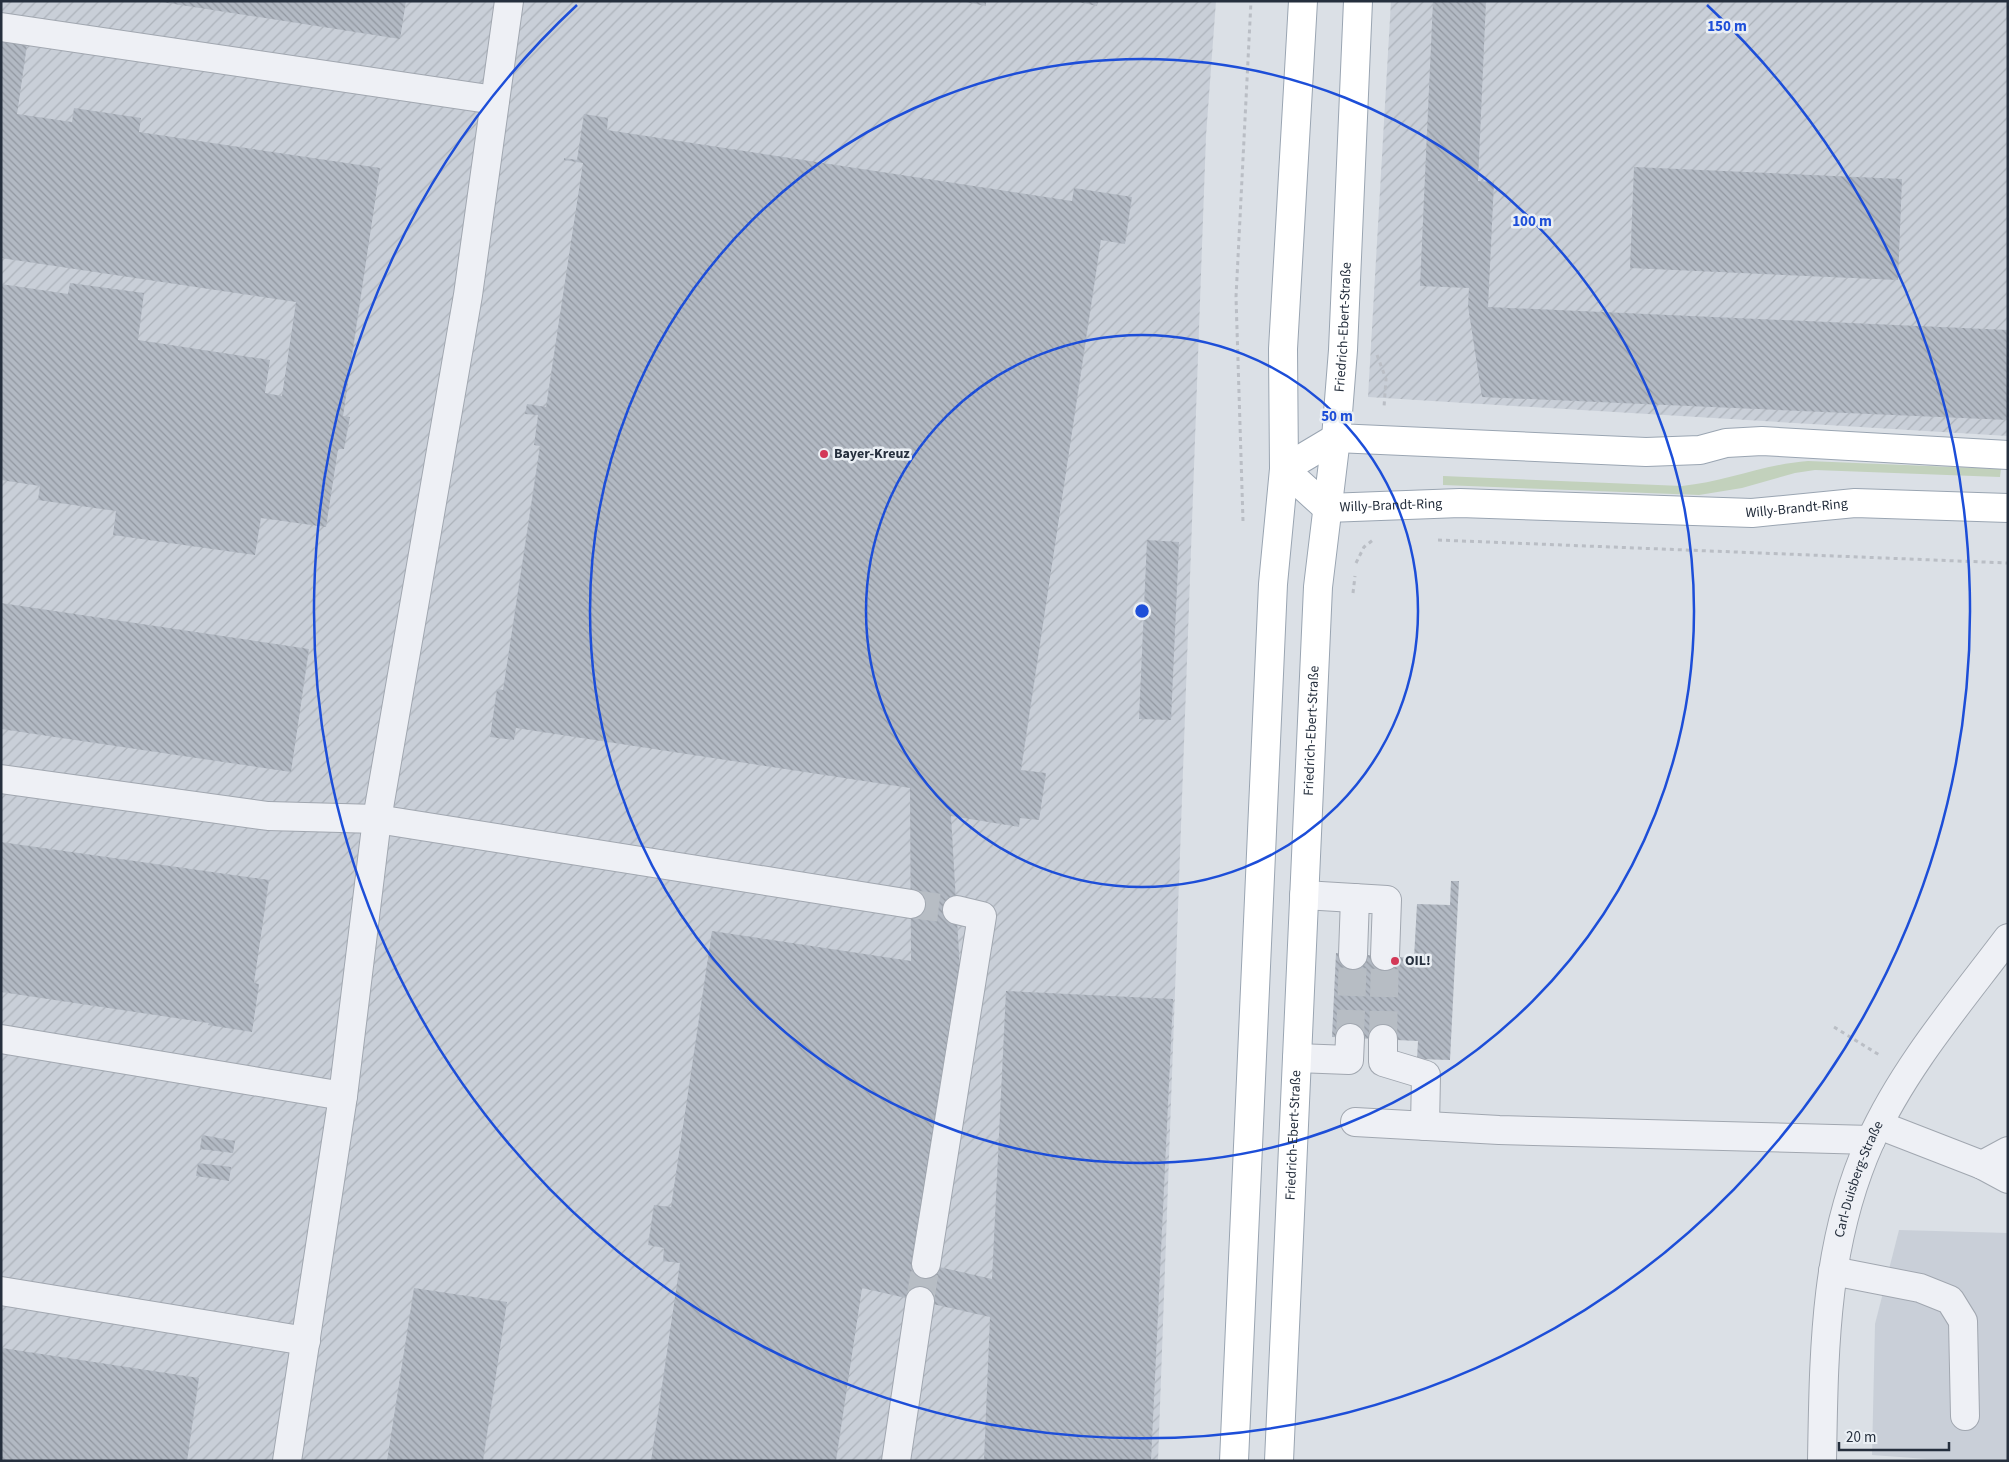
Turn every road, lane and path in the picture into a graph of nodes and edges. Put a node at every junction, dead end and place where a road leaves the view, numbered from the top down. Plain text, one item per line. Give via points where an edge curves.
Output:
1 (510, 1) edge
2 (1251, 1) edge
3 (1303, 1) edge
4 (1358, 1) edge
5 (1, 27) edge
6 (495, 100) junction
7 (1336, 438) junction
8 (2008, 455) edge
9 (1243, 464) dead end
10 (1284, 469) junction
11 (1328, 508) junction
12 (2008, 508) edge
13 (1436, 539) dead end
14 (2008, 563) edge
15 (1, 779) edge
16 (377, 819) junction
17 (1304, 895) junction
18 (1355, 898) junction
19 (911, 904) tunnel mouth
20 (957, 910) tunnel mouth
21 (2008, 938) edge
22 (1353, 955) tunnel mouth
23 (1385, 956) tunnel mouth
24 (1834, 1027) dead end
25 (1, 1039) edge
26 (1297, 1058) junction
27 (1909, 1073) junction
28 (343, 1096) junction
29 (1355, 1122) dead end
30 (1425, 1126) junction
31 (1875, 1133) junction
32 (2008, 1151) edge
33 (1982, 1165) junction
34 (2008, 1180) edge
35 (926, 1264) tunnel mouth
36 (1833, 1271) junction
37 (1, 1291) edge
38 (920, 1301) tunnel mouth
39 (306, 1342) junction
40 (1965, 1416) dead end
41 (288, 1461) edge
42 (896, 1461) edge
43 (1234, 1461) edge
44 (1279, 1461) edge
45 (1822, 1461) edge

1 - 6 street
2 - 9 path via 1236,296
3 - 10 main road via 1284,349
4 - 7 main road, Friedrich-Ebert-Straße via 1343,350
5 - 6 street
6 - 16 street via 468,295
7 - 8 main road via 1646,452 1700,450 1726,443 1762,441
7 - 10 main road
7 - 11 main road, Friedrich-Ebert-Straße
10 - 11 main road, Willy-Brandt-Ring
10 - 43 main road via 1273,584
11 - 12 main road, Willy-Brandt-Ring via 1460,503 1752,513 1855,503
11 - 17 main road, Friedrich-Ebert-Straße via 1318,587
13 - 14 path
15 - 16 street via 268,816
16 - 19 street
16 - 28 street
17 - 18 street
17 - 26 main road, Friedrich-Ebert-Straße
18 - 22 street
18 - 23 street via 1387,900
20 - 35 street via 982,916
21 - 27 street, Carl-Duisberg-Straße
24 - 27 path
25 - 28 street
26 - 30 street via 1349,1049 1383,1051 1426,1075
26 - 44 main road, Friedrich-Ebert-Straße
27 - 31 street, Carl-Duisberg-Straße
28 - 39 street
29 - 30 street
30 - 31 street
31 - 33 street
31 - 36 street, Carl-Duisberg-Straße via 1854,1181
32 - 33 street
33 - 34 street
36 - 40 street via 1920,1288 1950,1300 1962,1321
36 - 45 street, Carl-Duisberg-Straße via 1824,1348
37 - 39 street
38 - 42 street
39 - 41 street

